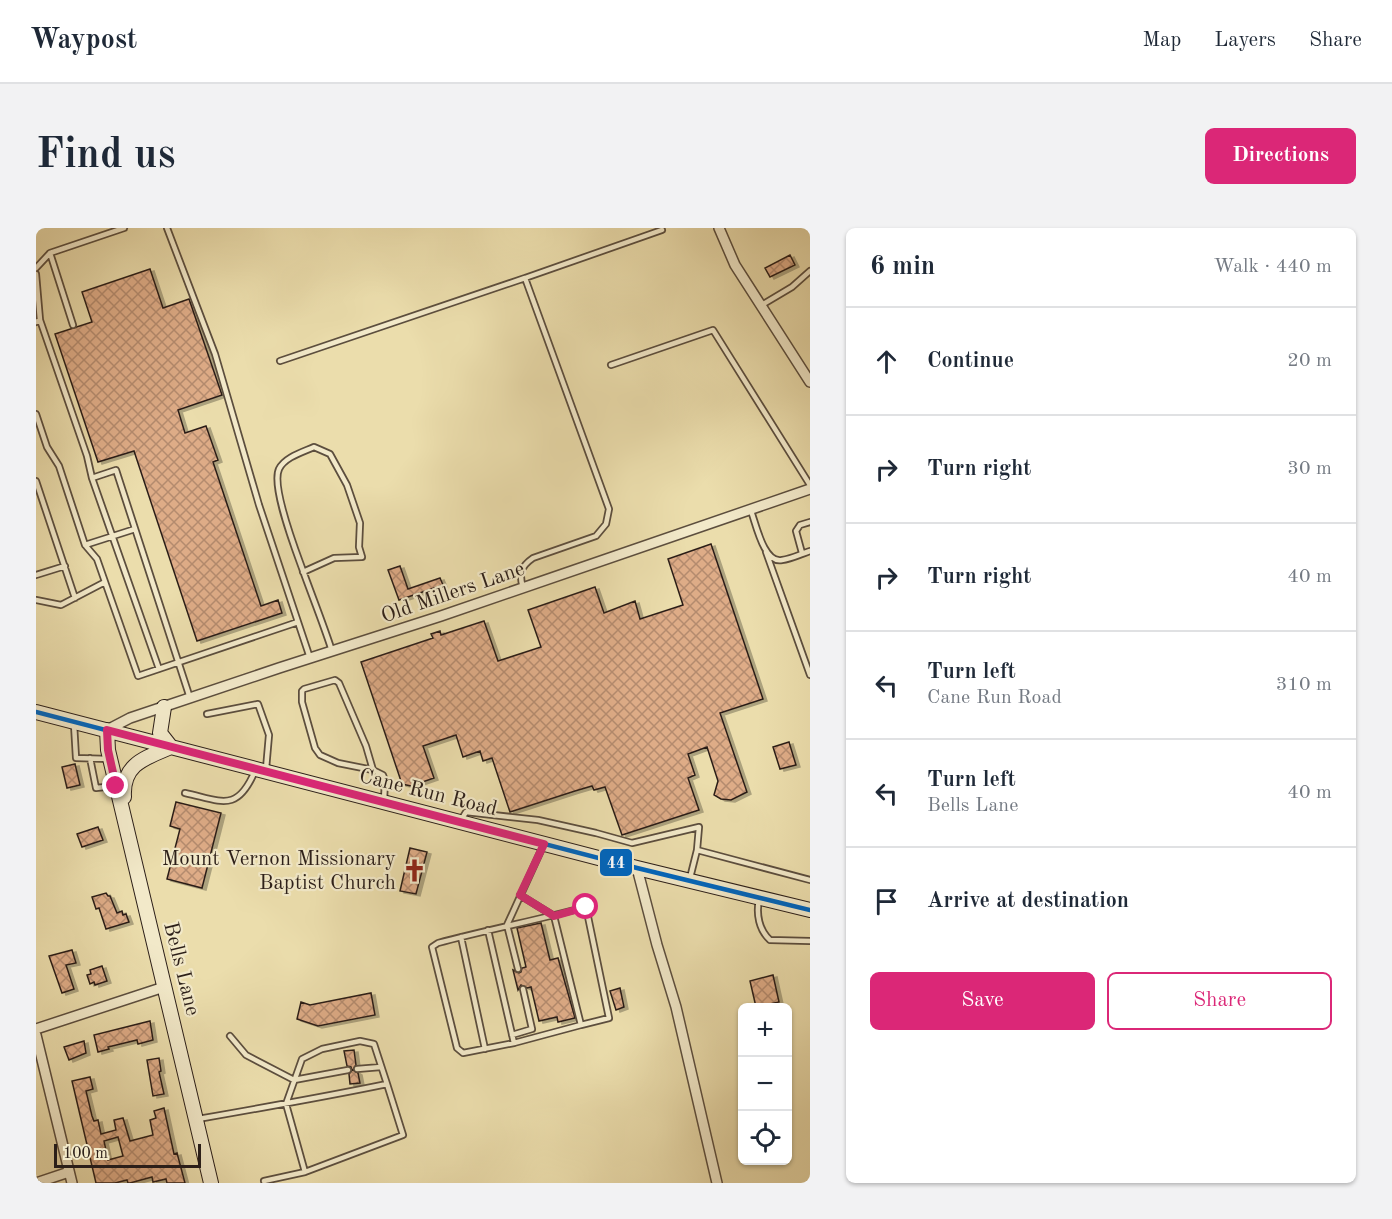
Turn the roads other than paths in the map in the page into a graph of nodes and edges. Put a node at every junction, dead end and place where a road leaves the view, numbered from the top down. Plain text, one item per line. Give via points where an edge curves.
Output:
1 (124, 228) edge
2 (167, 228) edge
3 (719, 228) edge
4 (662, 230) dead end
5 (50, 253) junction
6 (36, 268) edge
7 (810, 271) edge
8 (36, 274) edge
9 (525, 278) junction
10 (760, 306) junction
11 (38, 321) edge
12 (73, 325) dead end
13 (280, 361) dead end
14 (611, 365) dead end
15 (810, 382) edge
16 (36, 414) edge
17 (92, 478) junction
18 (36, 481) edge
19 (810, 487) edge
20 (751, 511) junction
21 (810, 522) edge
22 (135, 528) junction
23 (113, 536) junction
24 (85, 545) junction
25 (810, 551) edge
26 (766, 552) junction
27 (802, 554) junction
28 (64, 566) junction
29 (303, 572) junction
30 (36, 575) edge
31 (105, 582) junction
32 (523, 588) junction
33 (75, 598) junction
34 (36, 600) edge
35 (298, 622) junction
36 (332, 651) junction
37 (310, 658) junction
38 (178, 663) junction
39 (159, 669) junction
40 (810, 675) edge
41 (190, 698) junction
42 (164, 707) junction
43 (36, 712) edge
44 (207, 714) dead end
45 (74, 722) junction
46 (107, 730) junction
47 (171, 747) junction
48 (90, 758) junction
49 (110, 759) junction
50 (261, 770) junction
51 (373, 770) junction
52 (116, 786) junction
53 (185, 793) dead end
54 (384, 803) junction
55 (460, 823) junction
56 (126, 826) junction
57 (544, 844) junction
58 (697, 850) junction
59 (637, 868) junction
60 (810, 880) edge
61 (690, 881) junction
62 (520, 895) junction
63 (759, 898) junction
64 (810, 910) edge
65 (554, 916) junction
66 (507, 925) junction
67 (488, 930) junction
68 (460, 937) junction
69 (810, 941) edge
70 (518, 969) dead end
71 (164, 987) junction
72 (523, 989) dead end
73 (581, 1024) junction
74 (36, 1029) edge
75 (36, 1035) edge
76 (512, 1035) junction
77 (230, 1036) dead end
78 (514, 1043) junction
79 (485, 1049) junction
80 (381, 1067) junction
81 (357, 1069) dead end
82 (348, 1070) dead end
83 (294, 1080) junction
84 (387, 1084) junction
85 (286, 1104) junction
86 (195, 1119) junction
87 (69, 1172) junction
88 (305, 1172) junction
89 (264, 1181) dead end
90 (36, 1183) edge
91 (72, 1183) edge
92 (211, 1183) edge
93 (717, 1183) edge

1 - 5 lane
2 - 35 lane via 215,354
3 - 10 street via 735,265
4 - 9 lane
5 - 6 lane
5 - 12 lane
7 - 10 lane
8 - 11 lane
9 - 13 lane
9 - 32 lane via 609,509 606,524 596,536 526,563 520,570
10 - 15 street
11 - 17 lane
14 - 19 lane via 713,330
16 - 24 lane via 47,447 59,466
17 - 22 lane via 116,470
17 - 23 lane
18 - 28 lane
19 - 20 street, Old Millers Lane
20 - 26 lane
20 - 32 street, Old Millers Lane
21 - 27 lane via 796,531
22 - 23 lane
22 - 38 lane
23 - 24 lane
23 - 39 lane
24 - 31 lane via 97,559
25 - 27 lane
26 - 27 lane via 773,560 781,561
26 - 40 lane
28 - 30 lane
28 - 33 lane
29 - 29 lane via 281,503 278,474 284,462 314,447 330,454 347,485 360,523 362,557 334,558
29 - 36 lane
31 - 33 lane
31 - 39 lane via 138,676
32 - 36 street, Old Millers Lane
33 - 34 lane via 61,605
35 - 37 lane
35 - 38 lane
36 - 37 street, Old Millers Lane
37 - 41 street, Old Millers Lane
38 - 39 lane
38 - 41 lane
41 - 42 street, Old Millers Lane
42 - 46 street, Old Millers Lane
42 - 47 main road via 160,733
43 - 45 main road, Cane Run Road
44 - 50 lane via 258,704 269,735
45 - 46 main road, Cane Run Road
45 - 48 lane via 76,758
46 - 47 main road, Cane Run Road
46 - 49 main road, Bells Lane
47 - 50 main road, Cane Run Road
47 - 56 main road via 140,759 129,771 123,786
48 - 49 lane
48 - 52 lane via 96,788
49 - 52 main road, Bells Lane
50 - 53 lane via 233,801
50 - 54 main road, Cane Run Road
51 - 51 lane via 339,683 335,680 304,689 302,702 320,755
51 - 54 lane via 383,775 385,781
52 - 56 main road, Bells Lane
54 - 55 main road, Cane Run Road
55 - 57 main road, Cane Run Road
55 - 58 lane via 466,812 517,818 632,843 699,827
56 - 71 main road, Bells Lane
57 - 59 main road, Cane Run Road
57 - 62 lane
58 - 60 lane
58 - 61 lane
59 - 61 main road, Cane Run Road
59 - 93 street via 676,1007
61 - 63 main road, Cane Run Road
62 - 65 lane
62 - 66 lane
63 - 64 main road, Cane Run Road
63 - 69 lane via 760,925 770,940
65 - 66 lane
65 - 73 lane
65 - 73 lane via 586,907 609,1018
66 - 67 lane
66 - 70 lane
67 - 68 lane
67 - 76 lane
68 - 79 lane
68 - 79 lane via 438,943 432,947 433,953 457,1048 463,1053
71 - 74 street
71 - 86 main road, Bells Lane
72 - 76 lane via 532,1029
73 - 78 lane
75 - 87 street
76 - 78 lane
77 - 83 lane via 246,1055
78 - 79 lane
80 - 81 lane
80 - 83 lane via 374,1044 360,1041 322,1049 302,1059
80 - 84 lane
82 - 83 lane
83 - 85 lane
84 - 85 lane
84 - 88 lane via 403,1135
85 - 86 lane
85 - 88 lane
86 - 92 main road, Bells Lane
87 - 90 street
87 - 91 street
88 - 89 lane

